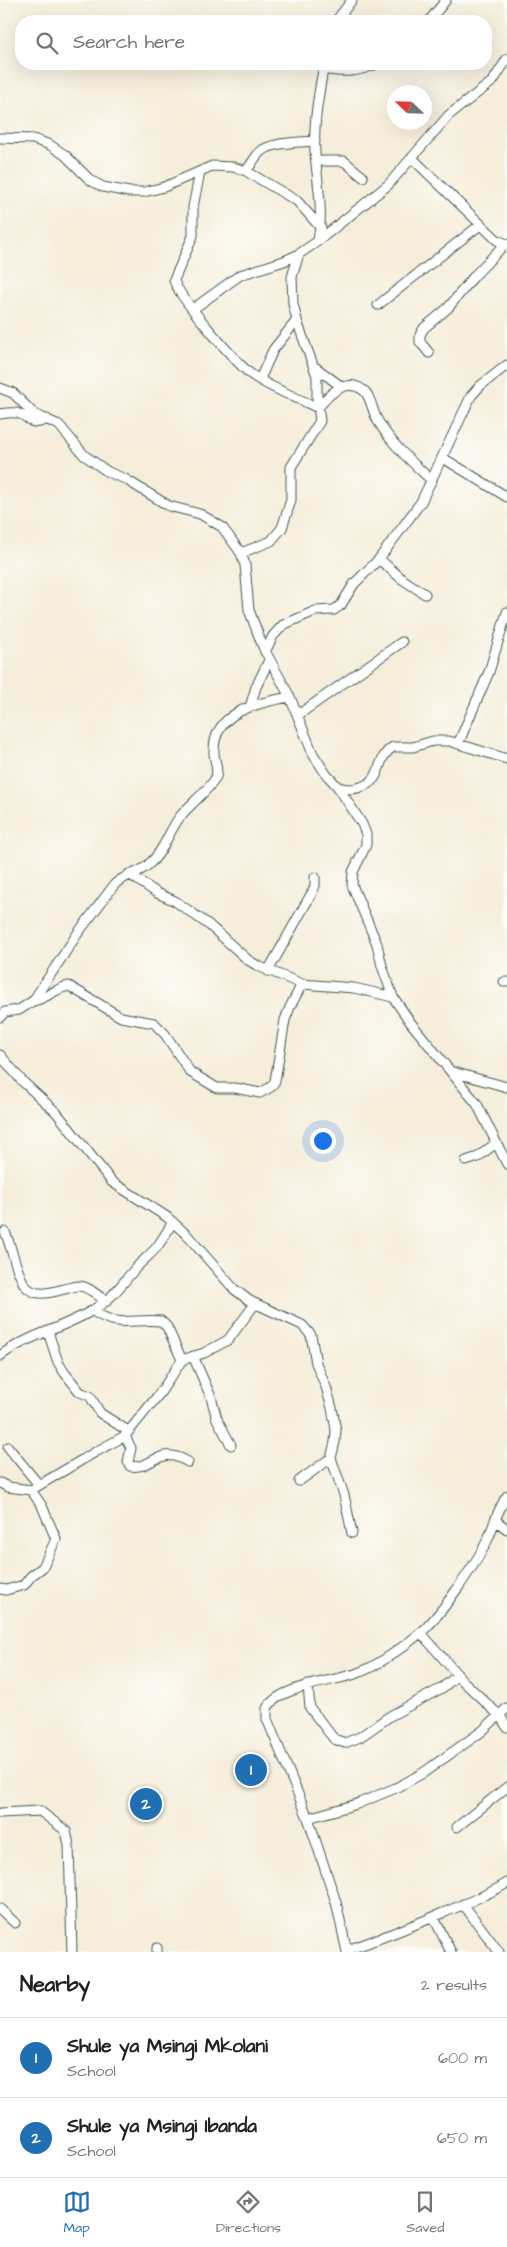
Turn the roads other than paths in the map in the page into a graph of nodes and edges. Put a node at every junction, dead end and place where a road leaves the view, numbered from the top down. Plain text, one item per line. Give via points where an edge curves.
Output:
1 (352, 0) edge
2 (446, 0) edge
3 (341, 15) edge
4 (434, 15) edge
5 (507, 59) edge
6 (324, 70) edge
7 (334, 70) edge
8 (361, 70) edge
9 (0, 138) edge
10 (315, 141) junction
11 (412, 158) junction
12 (316, 161) junction
13 (246, 171) junction
14 (200, 172) junction
15 (363, 177) dead end
16 (480, 224) junction
17 (321, 228) junction
18 (318, 241) junction
19 (506, 244) edge
20 (299, 254) junction
21 (378, 306) dead end
22 (194, 308) junction
23 (297, 320) junction
24 (429, 353) dead end
25 (507, 365) edge
26 (315, 367) junction
27 (260, 379) junction
28 (342, 387) junction
29 (0, 388) edge
30 (318, 408) junction
31 (0, 414) edge
32 (48, 419) junction
33 (443, 458) junction
34 (432, 481) junction
35 (507, 497) edge
36 (241, 554) junction
37 (379, 559) junction
38 (425, 594) dead end
39 (507, 612) edge
40 (402, 642) dead end
41 (267, 656) junction
42 (290, 697) junction
43 (250, 707) junction
44 (298, 715) junction
45 (458, 744) junction
46 (507, 759) edge
47 (338, 787) junction
48 (130, 874) junction
49 (315, 878) dead end
50 (268, 971) junction
51 (302, 984) junction
52 (393, 997) junction
53 (33, 1001) junction
54 (0, 1017) edge
55 (0, 1055) edge
56 (450, 1071) junction
57 (507, 1087) edge
58 (496, 1143) junction
59 (466, 1161) dead end
60 (507, 1164) edge
61 (172, 1222) junction
62 (5, 1232) dead end
63 (107, 1301) junction
64 (255, 1304) junction
65 (93, 1311) junction
66 (48, 1332) junction
67 (0, 1356) edge
68 (193, 1356) junction
69 (182, 1360) junction
70 (127, 1434) junction
71 (231, 1445) dead end
72 (8, 1447) dead end
73 (330, 1458) junction
74 (188, 1462) dead end
75 (299, 1481) dead end
76 (0, 1483) edge
77 (35, 1488) junction
78 (507, 1496) edge
79 (495, 1520) junction
80 (507, 1528) edge
81 (352, 1533) dead end
82 (0, 1589) edge
83 (421, 1633) junction
84 (458, 1675) junction
85 (308, 1685) junction
86 (507, 1708) edge
87 (500, 1716) junction
88 (507, 1727) edge
89 (507, 1787) edge
90 (0, 1813) edge
91 (308, 1818) junction
92 (457, 1827) dead end
93 (507, 1883) edge
94 (463, 1904) junction
95 (0, 1909) edge
96 (434, 1918) junction
97 (15, 1923) dead end
98 (347, 1951) edge
99 (72, 1952) edge
100 (451, 1952) edge
101 (499, 1952) edge

1 - 3 street
2 - 4 street
5 - 11 street via 493,81 449,115
6 - 10 street
7 - 8 street
9 - 14 street via 33,139 50,145 103,188 144,192
10 - 12 street
10 - 13 street via 290,142 265,149
11 - 16 street
11 - 18 street via 388,185
12 - 15 street via 344,161
12 - 17 street
13 - 14 street via 219,165
13 - 17 street via 297,201
14 - 22 street via 193,207 193,236 174,280 175,286
16 - 19 street
16 - 21 street
17 - 18 street
18 - 20 street
19 - 24 street via 448,308 424,328 420,342
20 - 22 street via 240,275
20 - 23 street via 292,277
22 - 27 street via 221,343
23 - 26 street
23 - 27 street via 273,350
25 - 33 street via 471,396
26 - 28 street
26 - 30 street
27 - 30 street
28 - 30 street via 329,395
28 - 34 street via 357,387 367,393 377,420 393,443
29 - 32 street via 13,392 34,414
30 - 36 street via 319,426 291,467 291,500 282,528 271,541
31 - 32 street via 20,414 38,424
32 - 36 street via 59,425 84,455 108,472 169,506 200,514 222,527
33 - 34 street
33 - 35 street
34 - 37 street via 414,514
36 - 41 street via 251,618
37 - 38 street
37 - 41 street via 334,610 315,611 283,625 273,636
39 - 45 street via 489,672
40 - 44 street
41 - 42 street
41 - 43 street
42 - 43 street
42 - 44 street
43 - 48 street via 230,716 221,728 214,747 217,772 214,781 182,815 147,866
44 - 47 street via 313,754
45 - 46 street
45 - 47 street via 440,741 413,748 393,747 382,756 373,781 355,789
47 - 52 street via 366,834 366,846 353,872 352,886 377,944
48 - 50 street via 175,901 209,925 248,960
48 - 53 street via 115,884
49 - 50 street via 313,891
50 - 51 street
51 - 52 street via 354,988
51 - 53 street via 285,1020 275,1081 260,1092 217,1088 190,1072 154,1023 122,1017 69,986 60,987 42,1000
52 - 56 street
53 - 54 street
55 - 61 street via 63,1120 105,1176
56 - 57 street
56 - 58 street via 477,1104
58 - 59 street
58 - 60 street
61 - 63 street via 156,1248
61 - 64 street via 234,1289
62 - 63 street via 24,1283 33,1291 52,1292 79,1286
63 - 65 street
64 - 68 street via 228,1340
64 - 73 street via 302,1325 310,1335 336,1430
65 - 66 street
65 - 69 street via 106,1320 118,1322 161,1321 168,1327
66 - 67 street via 13,1346
66 - 70 street via 64,1372 80,1392 90,1396 100,1413
68 - 69 street
68 - 71 street via 217,1419
69 - 70 street via 160,1394
70 - 74 street via 131,1448 130,1466 166,1455
70 - 77 street
72 - 77 street
73 - 75 street
73 - 81 street via 344,1495
76 - 77 street
77 - 82 street via 56,1539 43,1567 27,1582 12,1589
78 - 79 street
79 - 80 street
79 - 83 street via 486,1544 473,1564
83 - 84 street
83 - 85 street via 360,1673
84 - 85 street via 442,1688 345,1743 334,1739 310,1708
84 - 87 street
85 - 91 street via 273,1701 266,1711
86 - 87 street
87 - 88 street
87 - 91 street via 423,1773 398,1787 357,1804
89 - 92 street
90 - 99 street via 40,1812 66,1831
91 - 98 street via 336,1902
93 - 94 street via 488,1895
94 - 96 street
94 - 101 street
95 - 97 street
96 - 98 street
96 - 100 street

